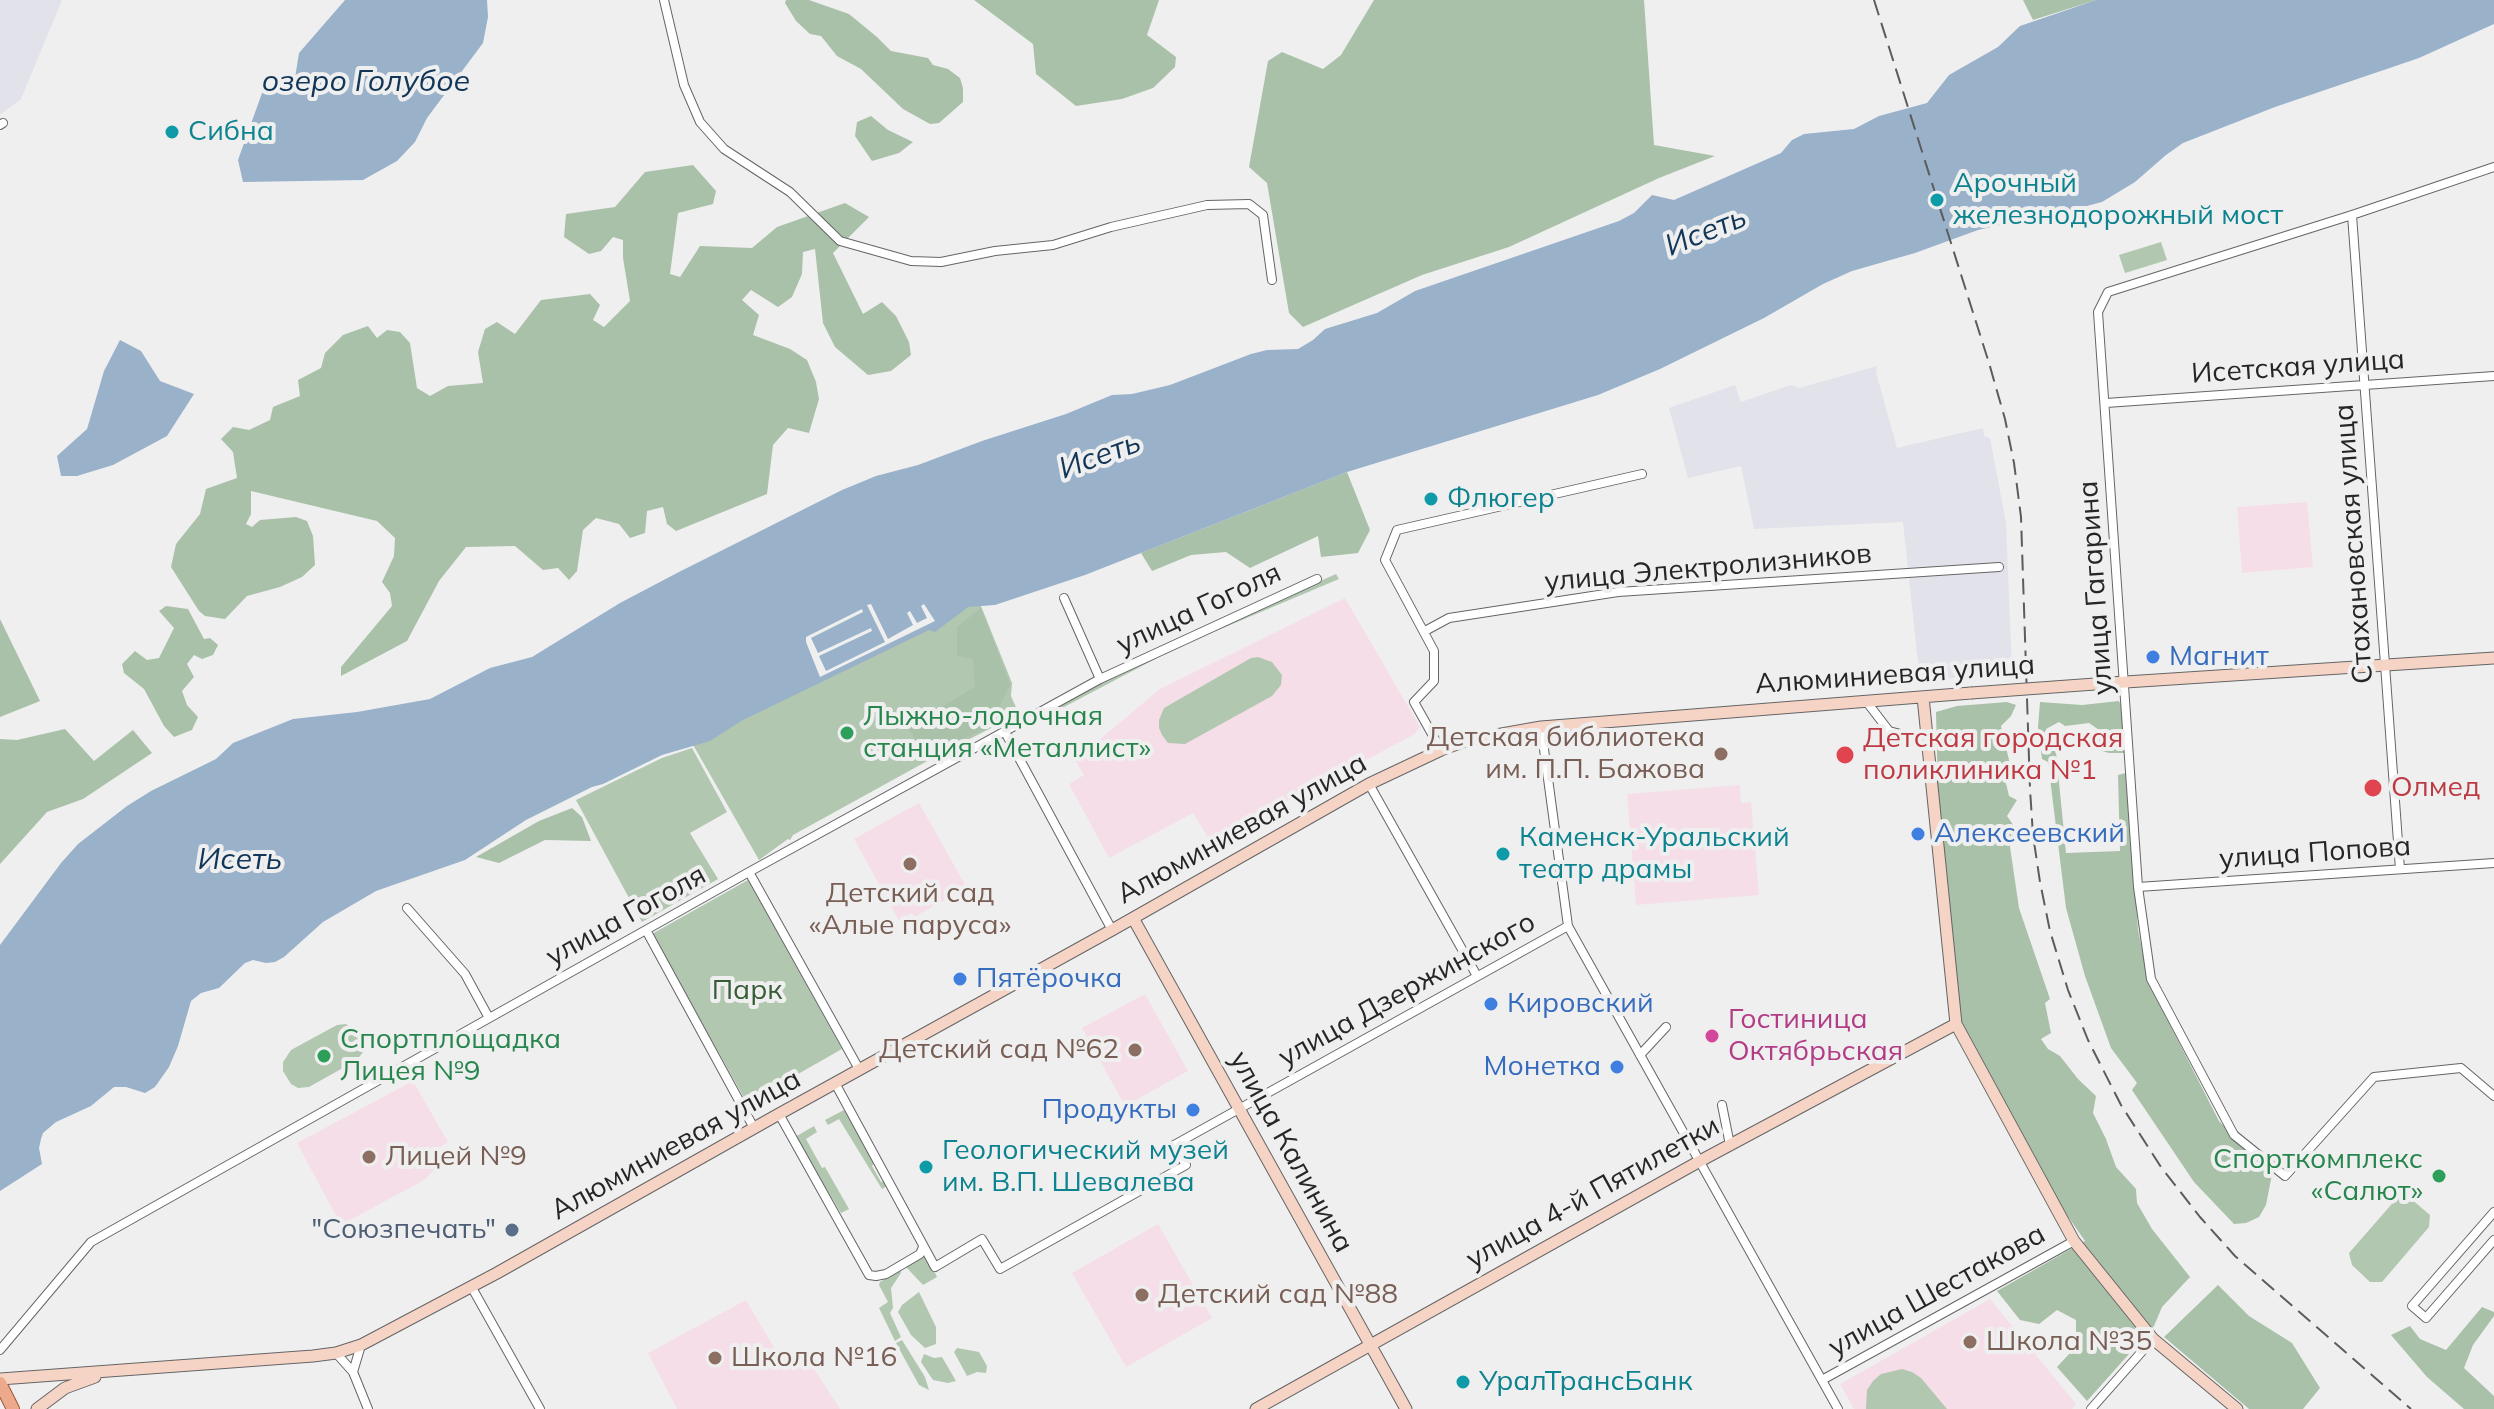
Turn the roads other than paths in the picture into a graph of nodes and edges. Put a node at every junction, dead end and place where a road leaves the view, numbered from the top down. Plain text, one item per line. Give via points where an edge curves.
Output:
1 (664, 0) edge
2 (2494, 167) edge
3 (2352, 215) junction
4 (1272, 280) dead end
5 (2494, 376) edge
6 (2365, 383) junction
7 (2106, 403) junction
8 (1642, 474) dead end
9 (1999, 567) dead end
10 (1317, 579) dead end
11 (1064, 598) dead end
12 (1425, 631) junction
13 (2494, 658) edge
14 (2385, 665) junction
15 (1100, 679) junction
16 (2124, 682) junction
17 (1923, 697) junction
18 (1866, 701) junction
19 (1541, 727) junction
20 (1005, 732) junction
21 (1928, 741) junction
22 (1441, 750) junction
23 (1369, 784) junction
24 (2494, 863) edge
25 (2400, 869) junction
26 (749, 872) junction
27 (2138, 887) junction
28 (407, 908) dead end
29 (1133, 918) junction
30 (1568, 926) junction
31 (646, 930) junction
32 (1112, 930) junction
33 (1477, 976) junction
34 (489, 1018) junction
35 (1956, 1024) junction
36 (1666, 1027) dead end
37 (1640, 1055) junction
38 (859, 1069) junction
39 (835, 1083) junction
40 (2494, 1096) edge
41 (1722, 1105) dead end
42 (1239, 1109) junction
43 (779, 1114) junction
44 (754, 1128) junction
45 (1730, 1145) junction
46 (1700, 1161) junction
47 (2494, 1212) edge
48 (2494, 1240) edge
49 (2074, 1241) junction
50 (923, 1247) junction
51 (471, 1286) junction
52 (11, 1339) junction
53 (2153, 1339) junction
54 (361, 1345) junction
55 (1371, 1345) junction
56 (0, 1350) edge
57 (336, 1353) junction
58 (0, 1357) edge
59 (113, 1372) junction
60 (353, 1372) junction
61 (1822, 1380) junction
62 (0, 1381) edge
63 (13, 1409) edge
64 (37, 1409) edge
65 (368, 1409) edge
66 (540, 1409) edge
67 (1256, 1409) edge
68 (1406, 1409) edge
69 (1838, 1409) edge
70 (2091, 1409) edge
71 (2237, 1409) edge

1 - 4 street via 684,85 700,122 724,149 790,192 840,241 911,261 941,262 1053,245 1207,205 1249,204 1263,215
2 - 3 street
3 - 6 street, Стахановская улица
3 - 7 street, улица Гагарина via 2108,292 2098,312
5 - 6 street, Исетская улица
6 - 7 street, Исетская улица
6 - 14 street, Стахановская улица
7 - 16 street, улица Гагарина
8 - 12 street via 1397,530 1385,560
9 - 12 street, улица Электролизников via 1618,592 1449,618
10 - 15 street, улица Гоголя
11 - 15 street
12 - 22 street via 1434,651 1434,681 1414,702
13 - 14 main road, Алюминиевая улица
14 - 16 main road, Алюминиевая улица
14 - 25 street, Стахановская улица
15 - 20 street, улица Гоголя
16 - 17 main road, Алюминиевая улица, bridge
16 - 27 street, улица Гагарина
17 - 18 main road, Алюминиевая улица
17 - 21 main road
18 - 19 main road, Алюминиевая улица
18 - 21 street via 1889,731
19 - 22 main road, Алюминиевая улица
19 - 30 street
20 - 26 street, улица Гоголя
20 - 32 street
21 - 35 main road
22 - 23 main road, Алюминиевая улица
23 - 29 main road, Алюминиевая улица
23 - 33 street
24 - 25 street, улица Попова
25 - 27 street, улица Попова
26 - 31 street, улица Гоголя
26 - 38 street
27 - 40 street, улица Гагарина via 2151,979 2234,1135 2285,1176 2374,1077 2461,1068
28 - 34 street via 465,974
29 - 32 main road, Алюминиевая улица
29 - 42 main road, улица Калинина
30 - 33 street, улица Дзержинского
30 - 37 street
31 - 34 street, улица Гоголя
31 - 44 street
32 - 38 main road, Алюминиевая улица
33 - 42 street, улица Дзержинского
34 - 52 street, улица Гоголя via 91,1242
35 - 45 main road, улица 4-й Пятилетки
35 - 49 main road
36 - 37 street
37 - 46 street
38 - 39 main road, Алюминиевая улица
39 - 43 main road, Алюминиевая улица
39 - 50 street
41 - 45 street
42 - 50 street, улица Дзержинского via 1174,1145 1186,1165 1000,1269 982,1239 935,1267
42 - 55 main road, улица Калинина
43 - 44 main road, Алюминиевая улица
43 - 50 street via 869,1275 886,1274
44 - 51 main road, Алюминиевая улица
45 - 46 main road, улица 4-й Пятилетки
46 - 55 main road, улица 4-й Пятилетки
46 - 61 street
47 - 48 street via 2412,1306 2426,1318
49 - 53 main road
49 - 61 street, улица Шестакова
51 - 54 main road, Алюминиевая улица
51 - 66 street
52 - 56 street, улица Гоголя
52 - 58 street
53 - 70 street
53 - 71 main road
54 - 57 main road, Алюминиевая улица
54 - 60 street
55 - 67 main road, улица 4-й Пятилетки
55 - 68 main road, улица Калинина
57 - 59 main road, Алюминиевая улица
57 - 60 street
59 - 62 main road
59 - 64 main road via 65,1388
60 - 65 street
61 - 69 street
62 - 63 main road

